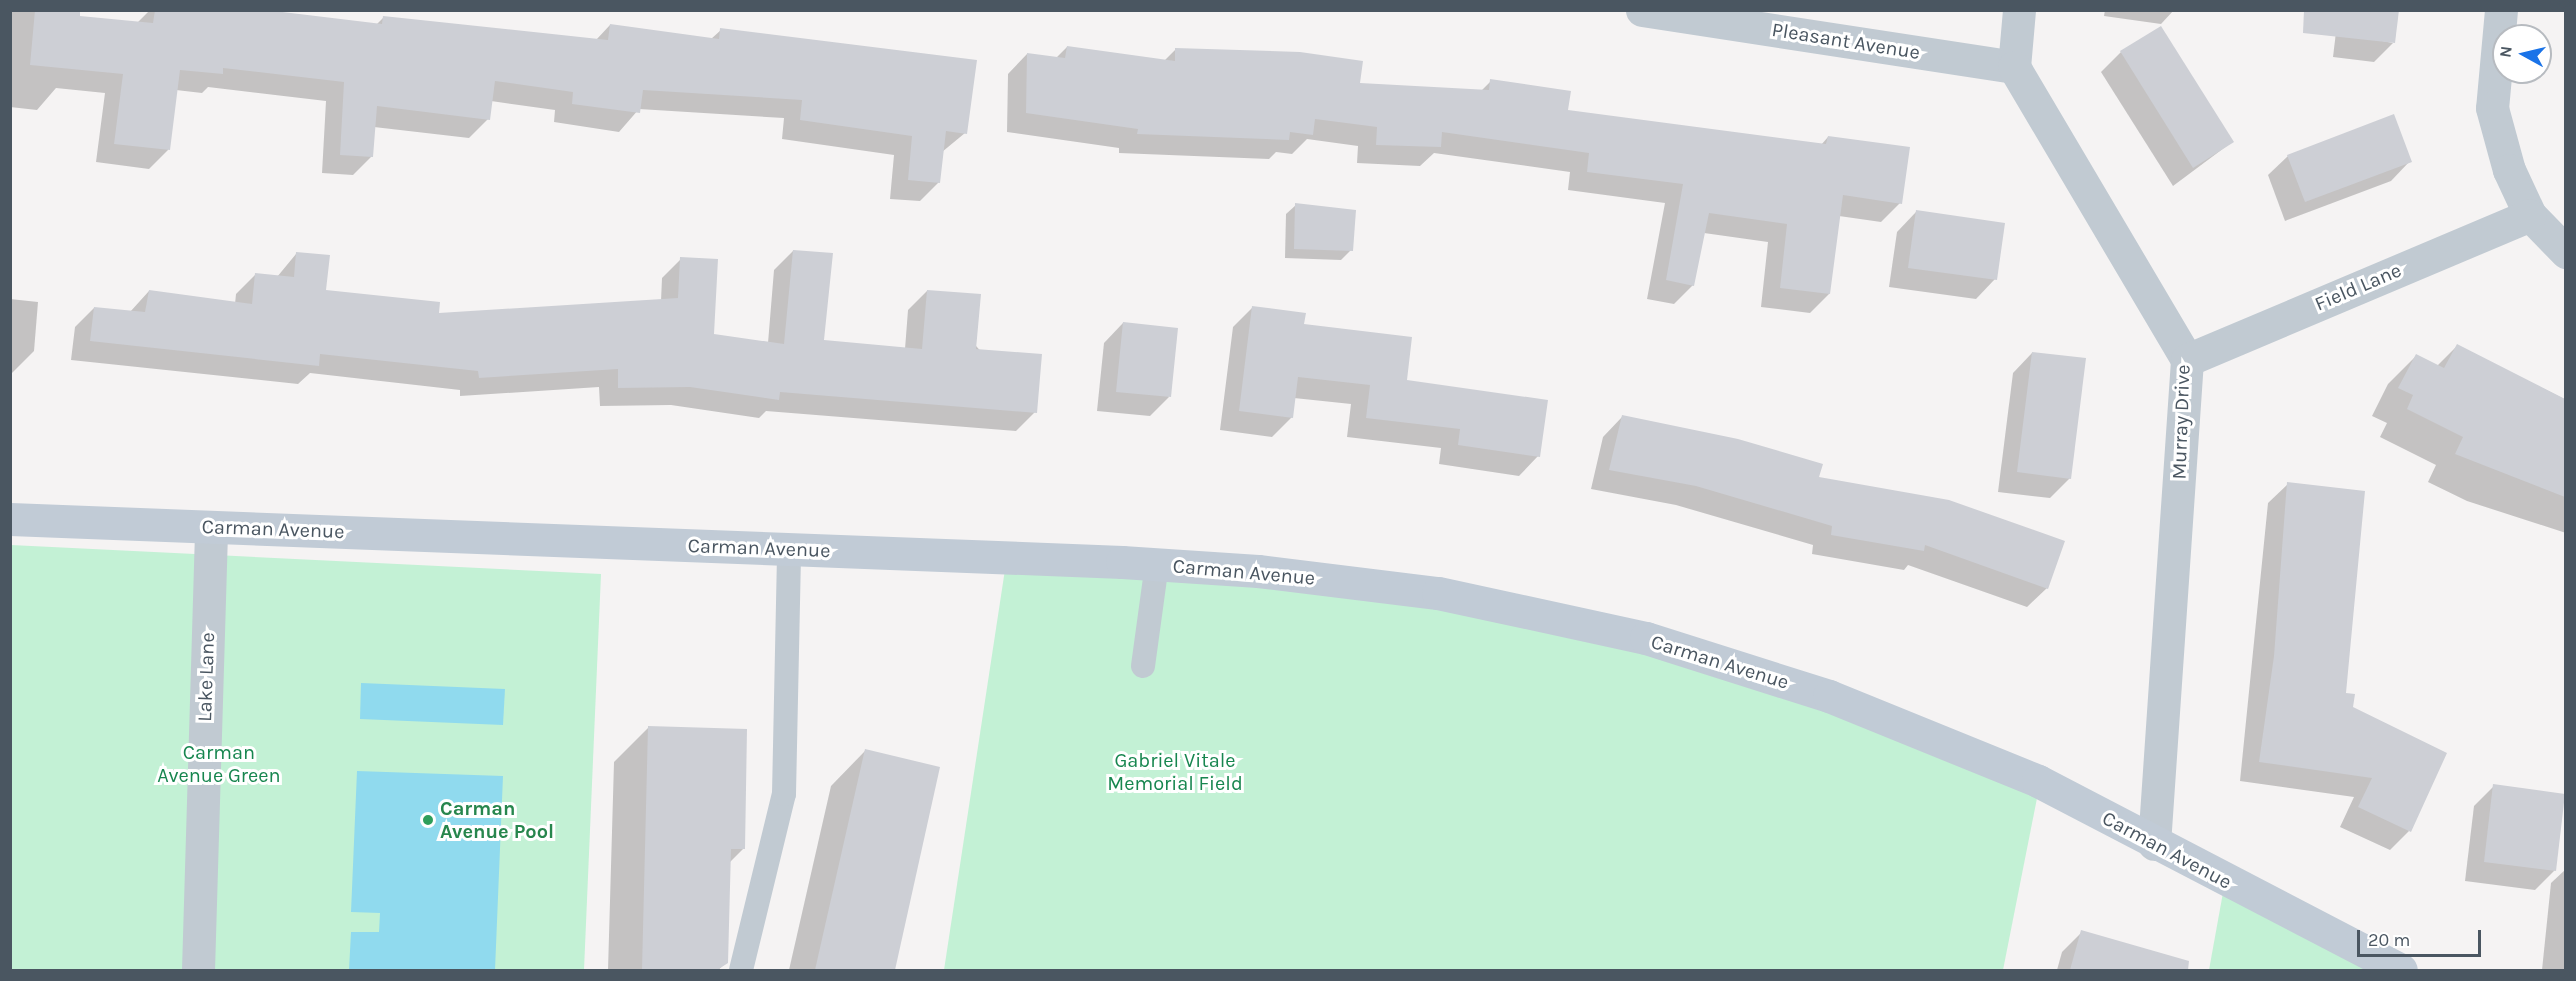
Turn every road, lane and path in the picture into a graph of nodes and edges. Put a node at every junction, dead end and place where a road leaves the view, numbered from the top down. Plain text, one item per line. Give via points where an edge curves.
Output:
1 (1642, 10) edge
2 (2019, 10) edge
3 (2500, 10) edge
4 (2014, 67) junction
5 (2530, 215) junction
6 (2565, 252) edge
7 (2187, 360) junction
8 (10, 519) edge
9 (211, 527) junction
10 (789, 549) junction
11 (1157, 564) junction
12 (1143, 666) dead end
13 (2154, 844) junction
14 (198, 970) edge
15 (741, 970) edge
16 (2401, 970) edge

1 - 4 street, Pleasant Avenue
2 - 4 street
3 - 5 street via 2492,108 2509,171
4 - 7 street, Murray Drive
5 - 6 street
5 - 7 street, Field Lane
7 - 13 street, Murray Drive
8 - 9 main road, Carman Avenue
9 - 10 main road, Carman Avenue
9 - 14 street, Lake Lane
10 - 11 main road, Carman Avenue
10 - 15 lane via 784,794
11 - 12 lane
11 - 13 main road, Carman Avenue via 1438,593 1646,638 1829,696 2038,782
13 - 16 main road, Carman Avenue

